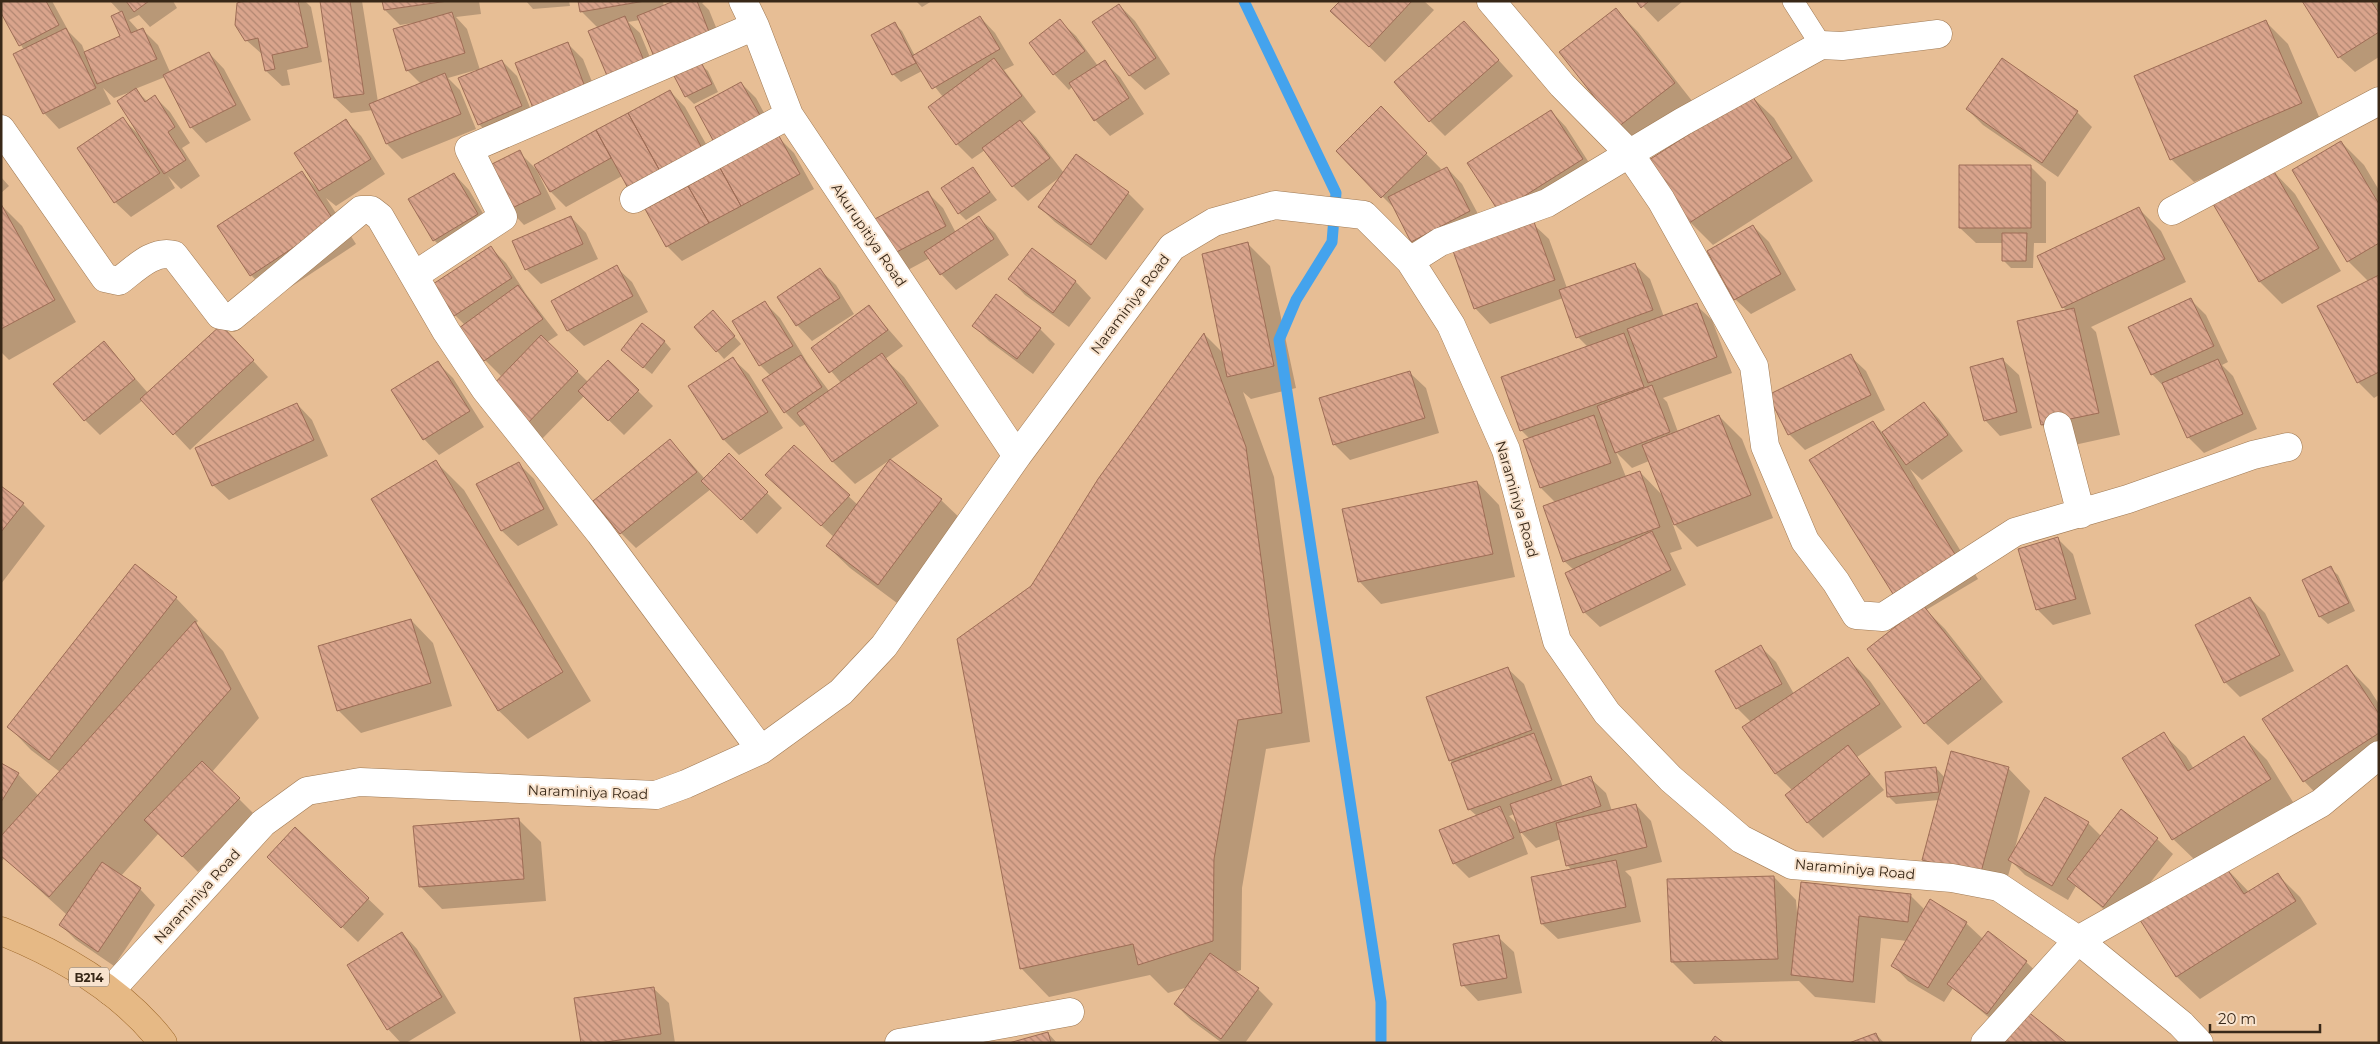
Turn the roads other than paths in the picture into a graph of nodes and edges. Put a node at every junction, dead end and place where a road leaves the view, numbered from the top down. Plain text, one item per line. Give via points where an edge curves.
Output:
1 (743, 1) edge
2 (1492, 1) edge
3 (1793, 1) edge
4 (755, 26) junction
5 (1938, 34) dead end
6 (1821, 45) junction
7 (2379, 101) edge
8 (789, 115) junction
9 (1, 129) edge
10 (1628, 153) junction
11 (634, 199) dead end
12 (2172, 211) dead end
13 (1410, 261) junction
14 (415, 275) junction
15 (2058, 426) dead end
16 (2288, 447) dead end
17 (1017, 456) junction
18 (2081, 514) junction
19 (761, 750) junction
20 (2379, 754) edge
21 (1, 930) edge
22 (2078, 940) junction
23 (110, 992) junction
24 (1070, 1012) dead end
25 (163, 1043) edge
26 (899, 1043) edge
27 (1985, 1043) edge
28 (2198, 1043) edge

1 - 4 street, Akurupitiya Road
2 - 10 street via 1562,85
3 - 6 lane
4 - 8 street, Akurupitiya Road
4 - 14 street via 469,149 503,218
5 - 6 street via 1842,46
6 - 10 street
7 - 12 street
8 - 11 street
8 - 17 street, Akurupitiya Road
9 - 14 street via 105,278 119,281 151,258 166,252 174,255 220,315 232,317 361,210 371,210 380,217
10 - 13 street via 1547,203 1440,242
10 - 18 street via 1661,200 1754,366 1765,446 1805,541 1856,615 1883,617 2015,532
13 - 17 street, Naraminiya Road via 1364,215 1275,205 1214,222 1172,247
13 - 22 street, Naraminiya Road via 1451,325 1506,450 1557,641 1607,713 1670,778 1740,838 1792,866 1952,878 1999,887
14 - 19 street via 446,331 485,389 600,533
15 - 18 street
16 - 18 street via 2253,455
17 - 19 street, Naraminiya Road via 884,646 841,692
19 - 23 street, Naraminiya Road via 656,795 360,782 307,791 263,823
20 - 22 street via 2321,803
21 - 23 main road, B214 via 46,949
22 - 27 street
22 - 28 street, Naraminiya Road via 2181,1024
23 - 25 main road, B214 via 151,1027
24 - 26 street

